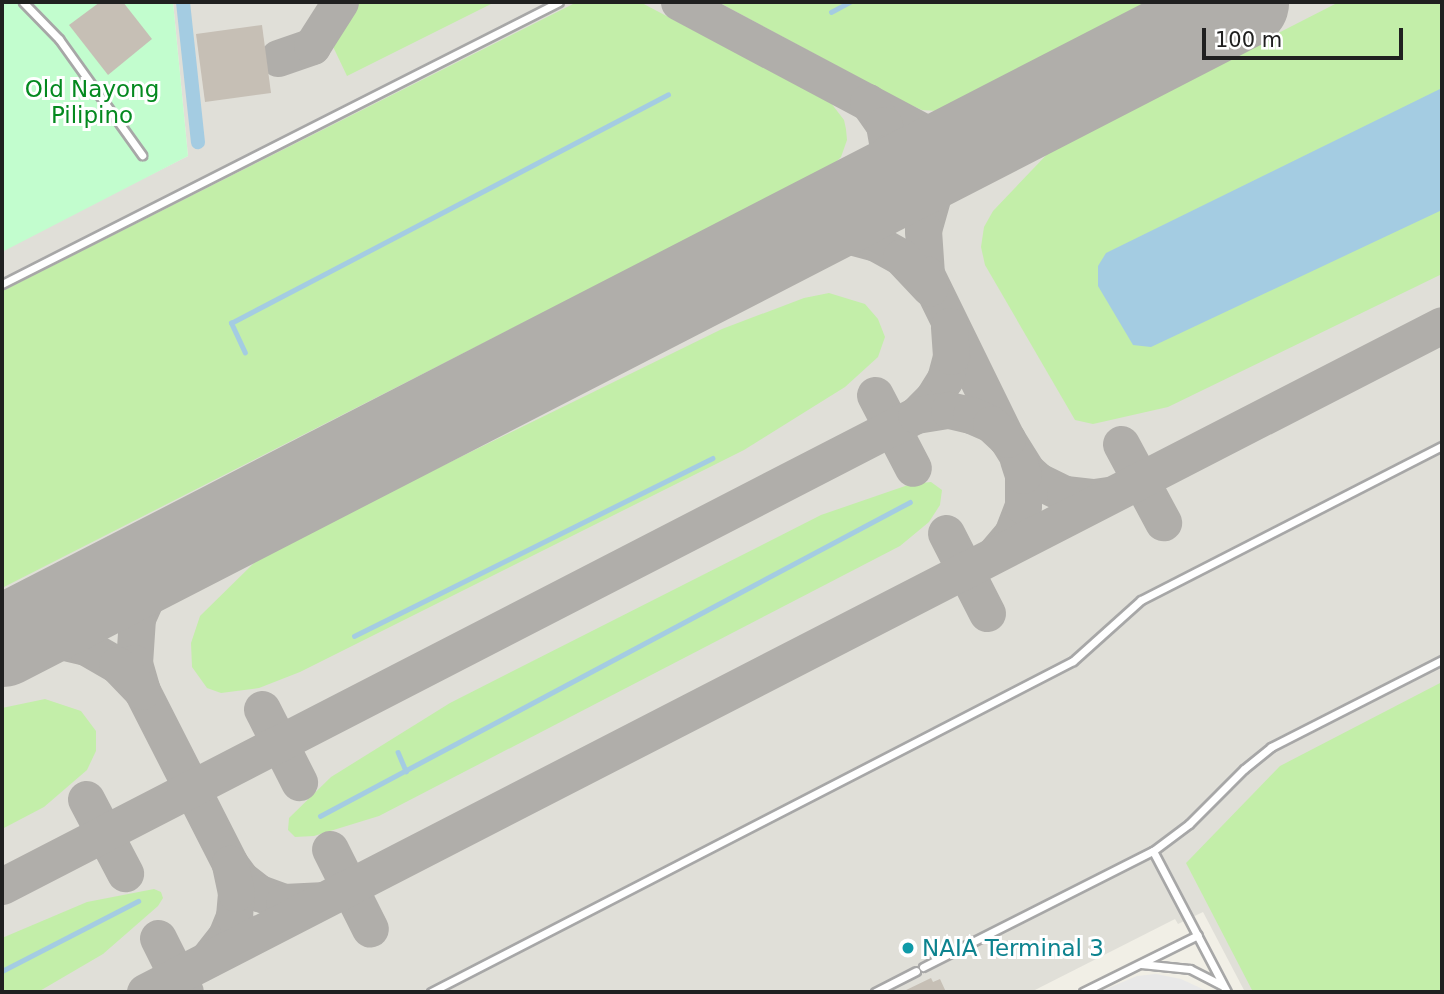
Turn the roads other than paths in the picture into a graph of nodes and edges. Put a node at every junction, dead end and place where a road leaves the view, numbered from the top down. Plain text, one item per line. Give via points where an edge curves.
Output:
1 (23, 2) edge
2 (559, 2) edge
3 (142, 155) dead end
4 (2, 284) edge
5 (1442, 446) edge
6 (1442, 660) edge
7 (1153, 850) junction
8 (1198, 935) junction
9 (1137, 964) junction
10 (1226, 990) edge
11 (431, 992) edge
12 (875, 992) edge
13 (1083, 992) edge

1 - 3 lane via 59,39
2 - 4 lane
5 - 11 lane via 1141,600 1073,661
6 - 7 lane via 1271,747 1189,824
7 - 8 lane
7 - 12 lane
8 - 9 lane
8 - 10 lane
9 - 10 lane via 1202,972
9 - 13 lane

